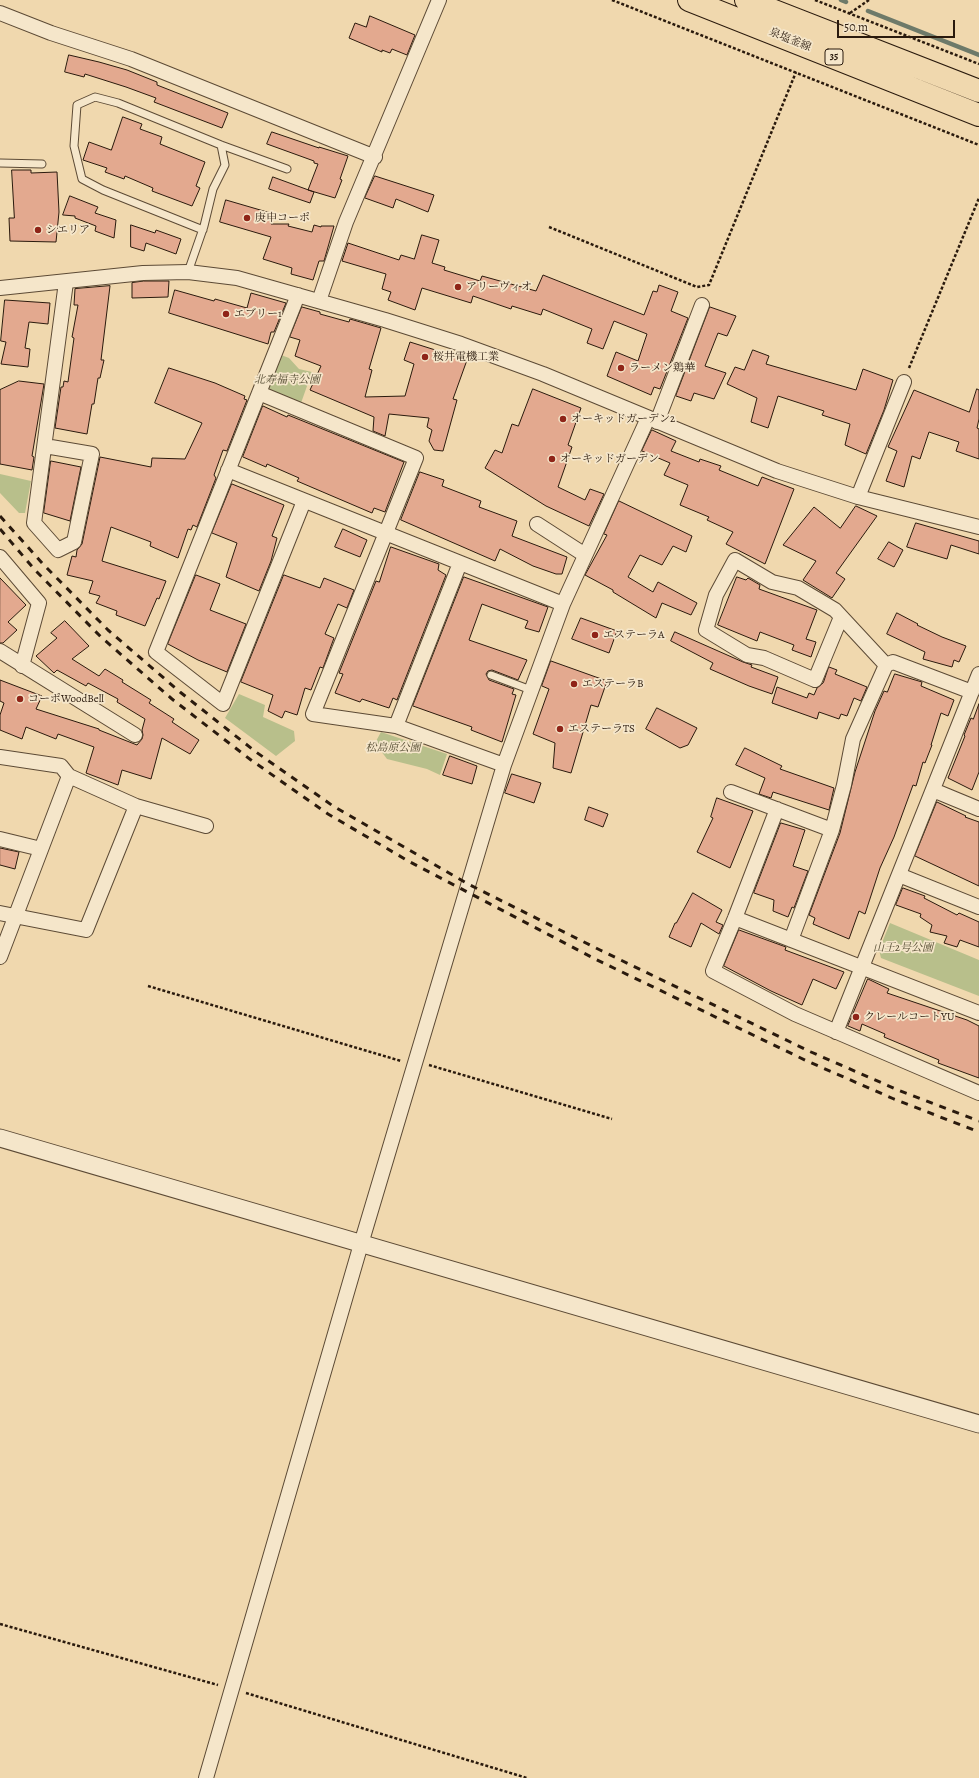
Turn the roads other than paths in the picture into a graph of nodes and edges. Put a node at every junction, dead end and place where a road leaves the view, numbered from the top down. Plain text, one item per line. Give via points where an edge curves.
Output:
1 (439, 0) edge
2 (690, 0) edge
3 (746, 0) edge
4 (0, 13) edge
5 (979, 91) edge
6 (979, 115) edge
7 (221, 145) junction
8 (375, 157) junction
9 (0, 163) edge
10 (42, 164) dead end
11 (287, 169) dead end
12 (203, 230) junction
13 (188, 272) junction
14 (66, 282) junction
15 (0, 288) edge
16 (298, 295) junction
17 (319, 301) junction
18 (702, 305) dead end
19 (904, 382) road end
20 (259, 393) junction
21 (652, 420) junction
22 (45, 446) junction
23 (228, 470) junction
24 (858, 497) junction
25 (304, 500) junction
26 (537, 524) dead end
27 (979, 527) edge
28 (385, 533) junction
29 (585, 555) junction
30 (0, 557) edge
31 (460, 563) junction
32 (563, 604) junction
33 (841, 617) junction
34 (0, 651) edge
35 (886, 665) junction
36 (22, 666) junction
37 (979, 674) edge
38 (491, 675) dead end
39 (531, 690) junction
40 (972, 692) junction
41 (396, 726) junction
42 (135, 736) dead end
43 (0, 757) edge
44 (504, 765) junction
45 (69, 776) junction
46 (933, 790) junction
47 (731, 792) dead end
48 (136, 806) junction
49 (777, 809) junction
50 (979, 809) edge
51 (206, 826) dead end
52 (832, 830) junction
53 (0, 839) edge
54 (41, 849) junction
55 (899, 874) junction
56 (979, 907) edge
57 (0, 913) edge
58 (15, 917) junction
59 (735, 918) junction
60 (791, 940) junction
61 (0, 957) edge
62 (863, 968) junction
63 (979, 1013) edge
64 (836, 1032) junction
65 (979, 1093) edge
66 (0, 1138) edge
67 (361, 1244) junction
68 (979, 1424) edge
69 (206, 1778) edge

1 - 8 street
2 - 6 main road, 泉塩釜線 / 35
3 - 5 main road, 泉塩釜線 / 35
4 - 8 street via 131,59
7 - 11 lane
7 - 12 lane via 225,165 213,189
7 - 12 lane via 118,103 95,97 77,106 74,146 82,179
8 - 17 street via 346,222
9 - 10 lane
12 - 13 lane
13 - 14 street
13 - 16 street via 237,278
14 - 15 street
14 - 22 street
16 - 17 street
16 - 20 street
17 - 21 street via 461,344 542,374
18 - 21 street
19 - 24 street
20 - 23 street
20 - 28 street via 416,458
21 - 24 street via 777,471
21 - 29 street
22 - 22 street via 92,454 74,542 58,550 34,523
23 - 25 street
23 - 25 street via 156,652 223,704
24 - 27 street
25 - 28 street
26 - 29 street
28 - 31 street
28 - 41 street via 313,714
29 - 32 street
30 - 36 street via 39,604
31 - 32 street
31 - 41 street
32 - 39 street
33 - 33 street via 835,610 798,588 772,582 735,560 716,595 706,630 747,655 764,658 816,680
33 - 35 street
34 - 36 street
35 - 40 street via 893,662
35 - 52 street via 853,739
36 - 42 street
37 - 40 street
38 - 39 lane
39 - 44 street
40 - 46 street
41 - 44 street
43 - 45 street via 61,766
44 - 67 street
45 - 48 street
45 - 54 street
46 - 50 street
46 - 55 street
47 - 49 street
48 - 51 street
48 - 58 street via 86,930
49 - 52 street
49 - 59 street
52 - 60 street
53 - 54 street
54 - 58 street
55 - 56 street
55 - 62 street
57 - 58 street
58 - 61 street
59 - 60 street
59 - 64 street via 712,971
60 - 62 street
62 - 63 street
62 - 64 street
64 - 65 street
66 - 67 street
67 - 68 street
67 - 69 street

